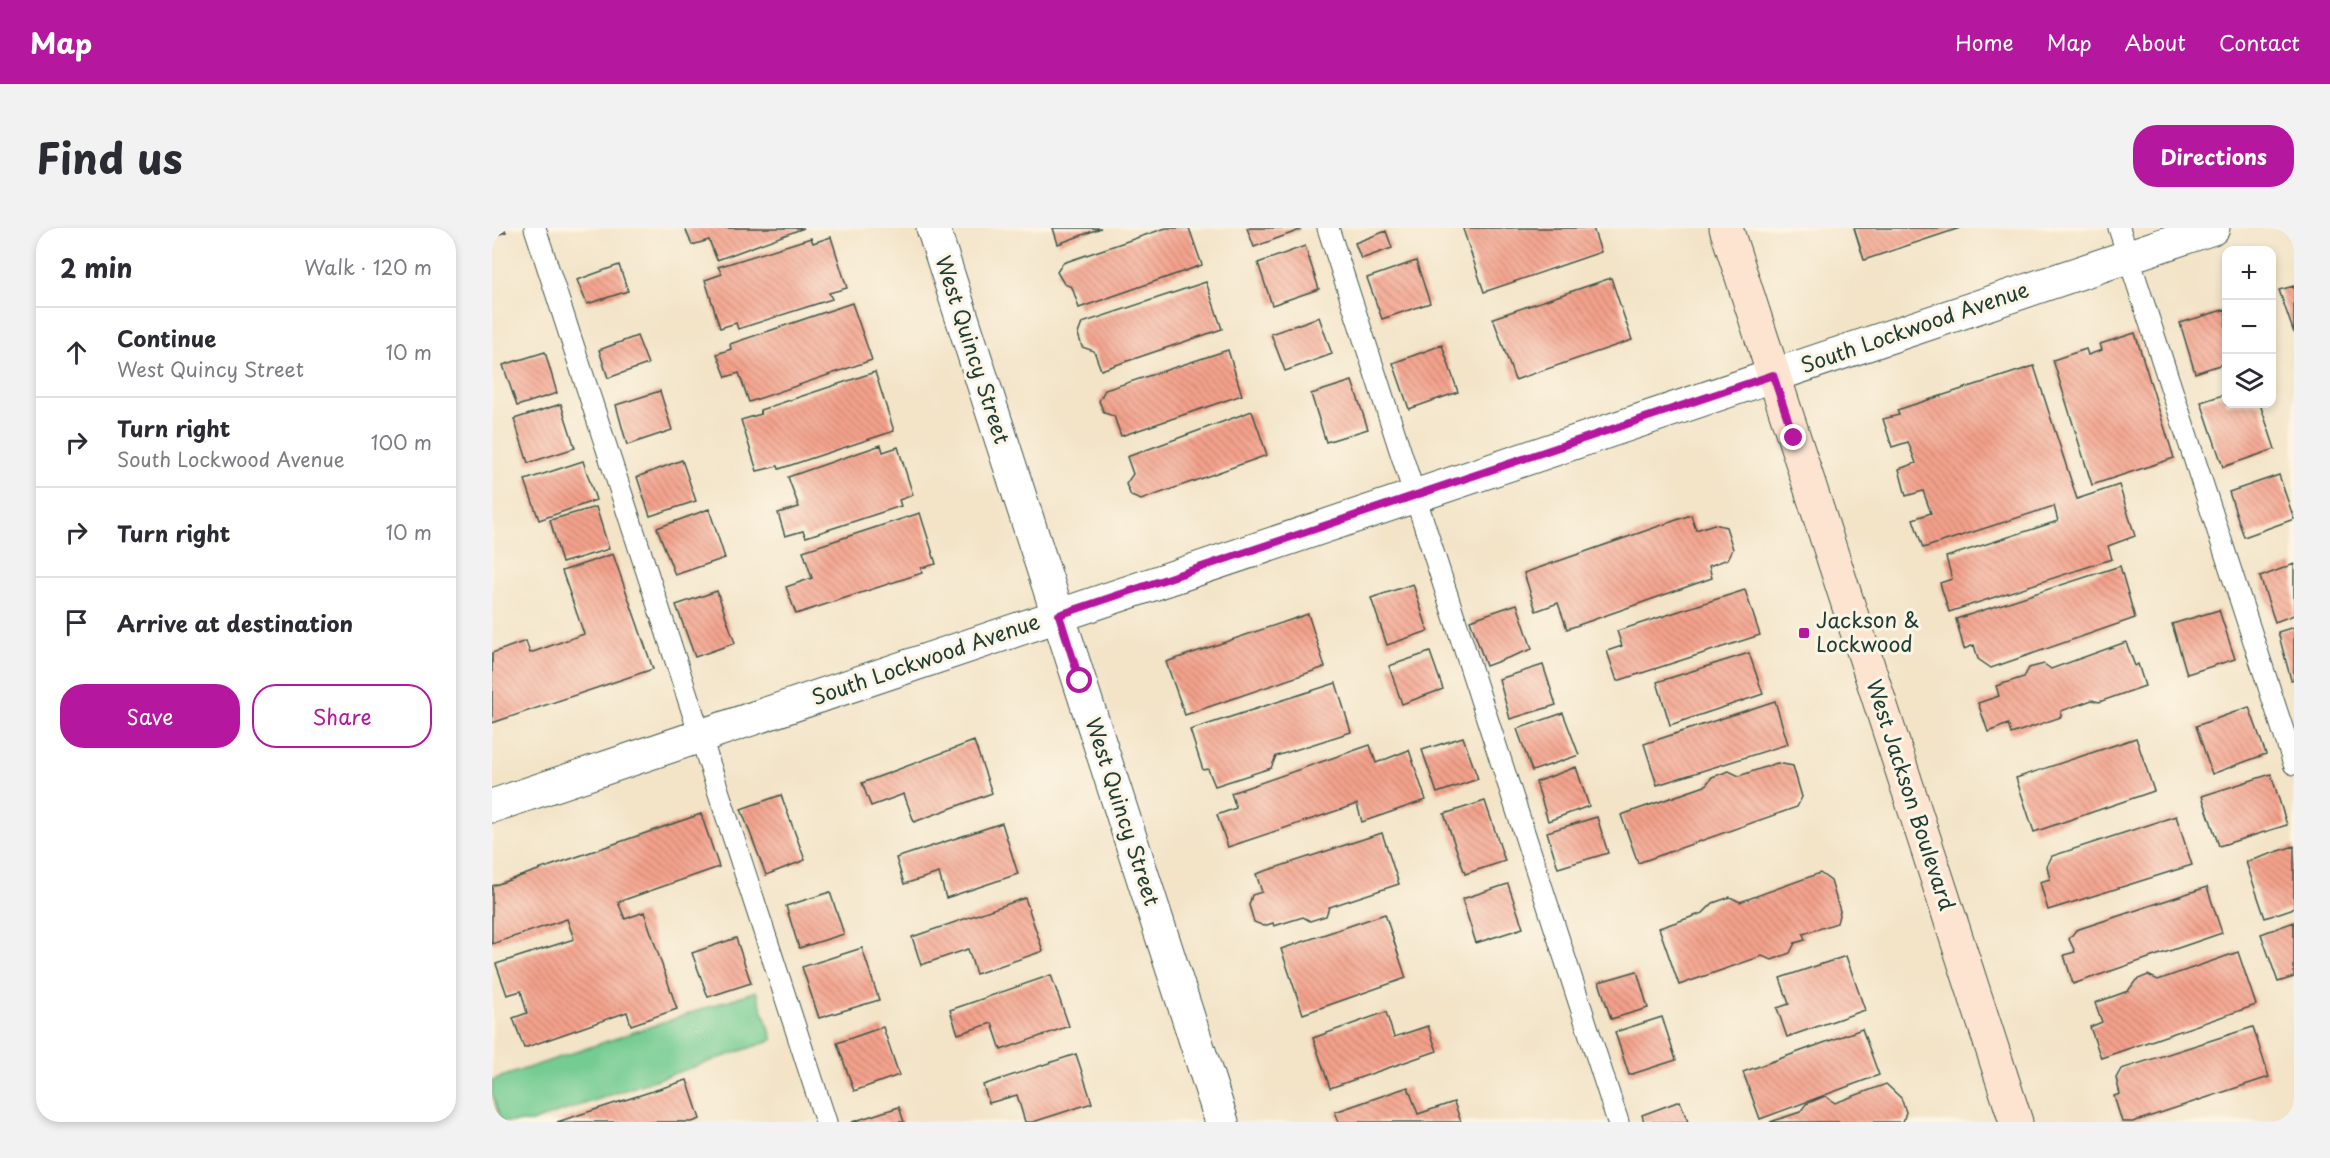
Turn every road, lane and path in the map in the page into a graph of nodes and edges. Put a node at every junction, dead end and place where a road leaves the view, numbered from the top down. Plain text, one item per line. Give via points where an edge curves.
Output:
1 (535, 228) edge
2 (933, 228) edge
3 (1328, 228) edge
4 (1726, 228) edge
5 (2213, 228) edge
6 (2123, 242) edge
7 (1773, 375) junction
8 (1415, 496) junction
9 (1059, 615) junction
10 (701, 736) junction
11 (2294, 764) edge
12 (492, 806) edge
13 (826, 1122) edge
14 (1222, 1122) edge
15 (1618, 1122) edge
16 (2016, 1122) edge

1 - 10 lane
2 - 9 street, West Quincy Street
3 - 8 lane
4 - 7 street, West Jackson Boulevard
5 - 6 street, South Lockwood Avenue
6 - 7 street, South Lockwood Avenue
6 - 11 lane
7 - 8 street, South Lockwood Avenue
7 - 16 street, West Jackson Boulevard
8 - 9 street, South Lockwood Avenue
8 - 15 lane
9 - 10 street, South Lockwood Avenue
9 - 14 street, West Quincy Street
10 - 12 street, South Lockwood Avenue
10 - 13 lane

